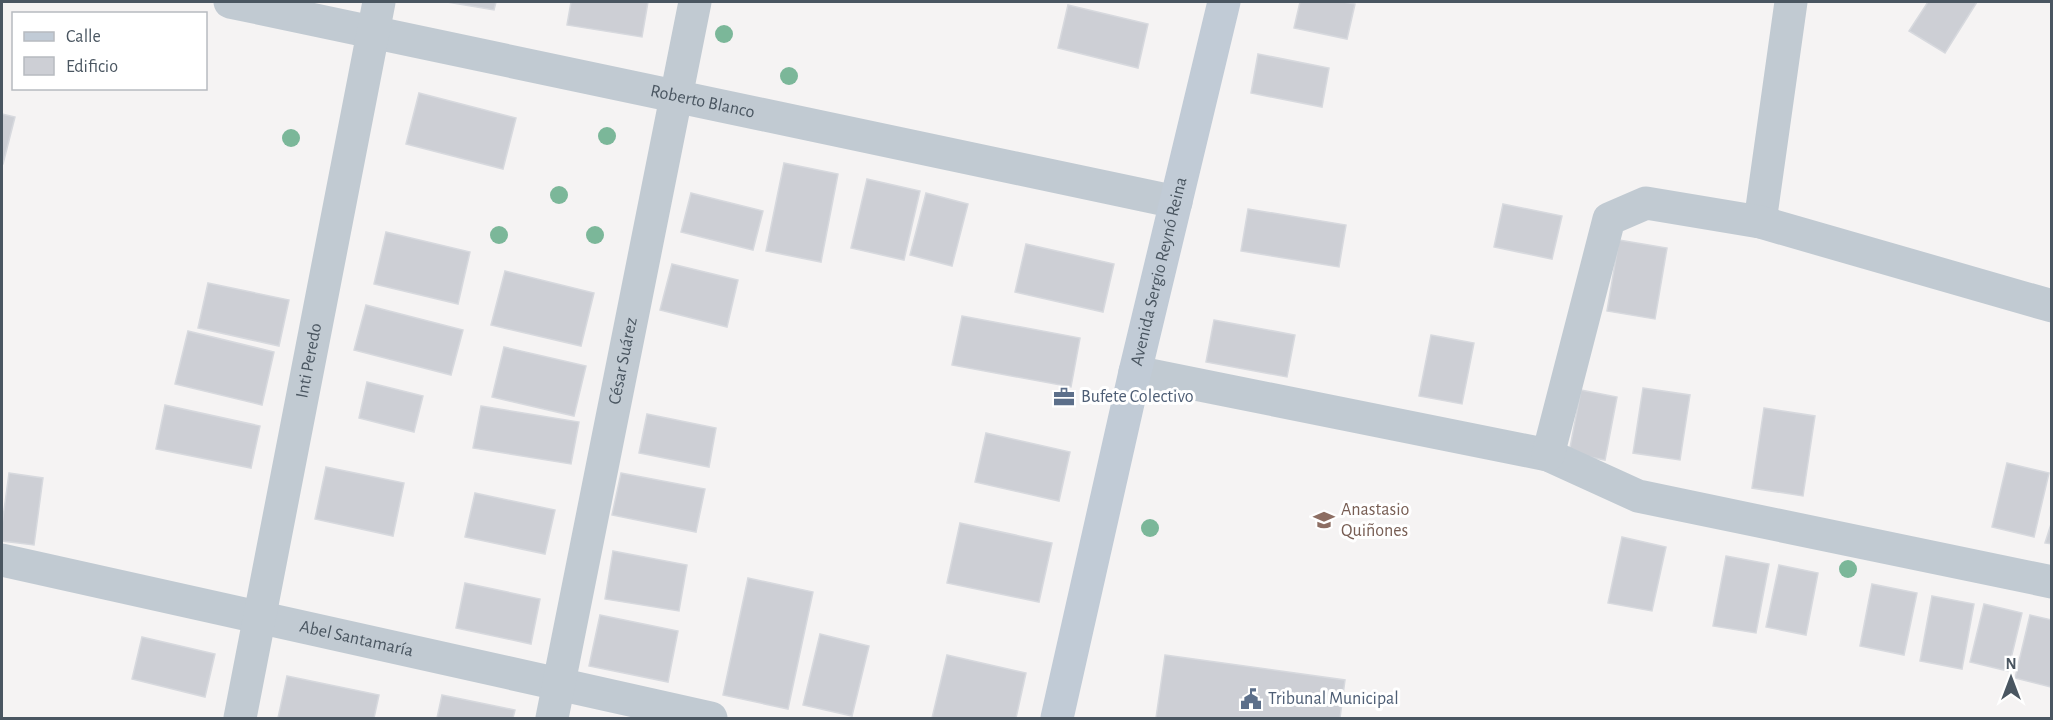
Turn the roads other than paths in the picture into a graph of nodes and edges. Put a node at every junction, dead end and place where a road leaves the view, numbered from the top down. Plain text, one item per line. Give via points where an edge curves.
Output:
1 (230, 2) edge
2 (695, 2) edge
3 (1224, 2) edge
4 (1791, 2) edge
5 (376, 17) edge
6 (676, 96) junction
7 (1176, 202) junction
8 (1760, 222) junction
9 (2052, 306) edge
10 (1135, 372) junction
11 (1548, 455) junction
12 (2, 560) edge
13 (2052, 582) edge
14 (260, 617) junction
15 (558, 684) junction
16 (240, 718) edge
17 (552, 718) edge
18 (711, 718) edge
19 (1057, 718) edge

1 - 5 street, Roberto Blanco
2 - 6 street, César Suárez
3 - 7 main road, Avenida Sergio Reynó Reina
4 - 8 street
5 - 6 street, Roberto Blanco
5 - 14 street, Inti Peredo
6 - 7 street, Roberto Blanco
6 - 15 street, César Suárez
7 - 10 main road, Avenida Sergio Reynó Reina
8 - 9 street
8 - 11 street via 1646,203 1609,219
10 - 11 street
10 - 19 main road, Avenida Sergio Reynó Reina
11 - 13 street via 1638,496
12 - 14 street, Abel Santamaría
14 - 15 street, Abel Santamaría
14 - 16 street, Inti Peredo
15 - 17 street, César Suárez
15 - 18 street, Abel Santamaría

